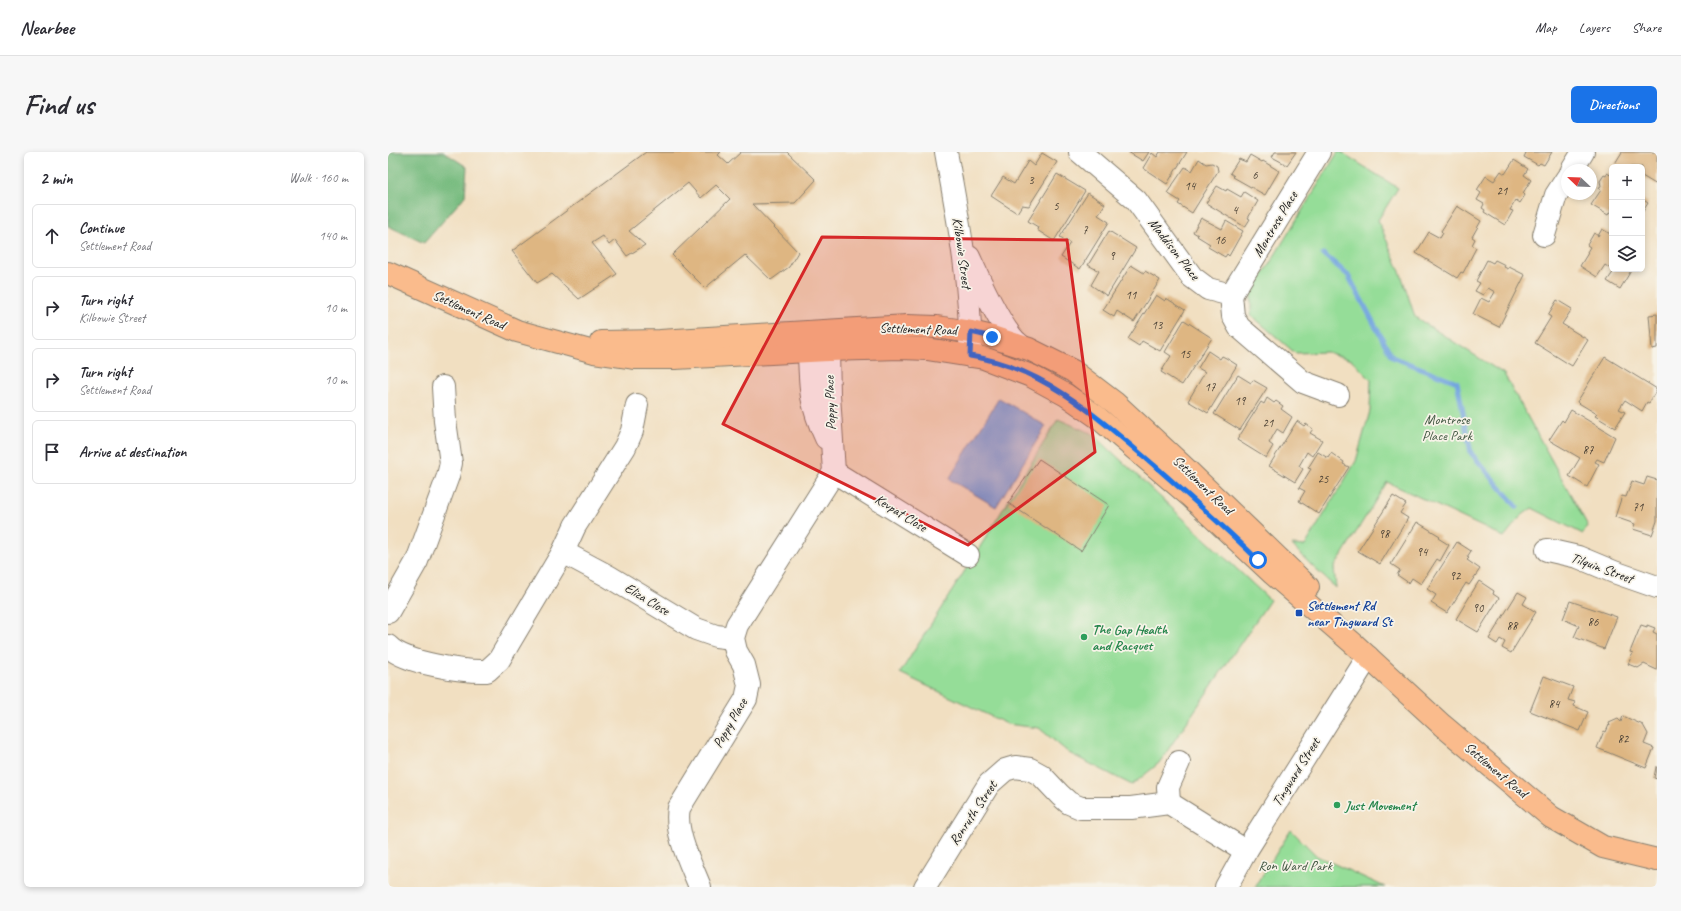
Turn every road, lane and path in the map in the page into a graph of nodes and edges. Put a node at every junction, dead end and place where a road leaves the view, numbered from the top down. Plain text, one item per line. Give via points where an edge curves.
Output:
1 (946, 152) edge
2 (1080, 152) edge
3 (1319, 152) edge
4 (1583, 152) edge
5 (1576, 164) edge
6 (1561, 188) edge
7 (1544, 235) dead end
8 (961, 241) junction
9 (388, 273) edge
10 (1231, 295) junction
11 (971, 332) junction
12 (887, 337) junction
13 (818, 344) junction
14 (1020, 346) junction
15 (970, 356) junction
16 (443, 387) dead end
17 (1338, 395) dead end
18 (637, 405) dead end
19 (833, 464) junction
20 (1547, 550) dead end
21 (562, 552) junction
22 (968, 555) dead end
23 (1657, 587) edge
24 (388, 612) edge
25 (733, 638) junction
26 (388, 646) edge
27 (1362, 651) junction
28 (1179, 762) dead end
29 (1168, 803) junction
30 (1246, 851) junction
31 (1657, 860) edge
32 (700, 887) edge
33 (925, 887) edge
34 (1226, 887) edge

1 - 8 street, Kilbowie Street
2 - 10 street, Maddison Place via 1136,200 1192,277 1208,289
3 - 10 street, Montrose Place
4 - 5 street
6 - 7 street
8 - 11 street, Kilbowie Street
8 - 14 street via 1003,324
9 - 13 main road, Settlement Road via 503,326 553,341
10 - 17 street via 1233,316 1239,327 1303,382
11 - 12 main road, Settlement Road via 926,326
11 - 14 main road, Settlement Road
11 - 15 street, Kilbowie Street
12 - 13 main road, Settlement Road
12 - 15 main road, Settlement Road via 927,349
13 - 19 street, Poppy Place
14 - 27 main road, Settlement Road via 1073,371 1115,403 1295,574
15 - 27 main road, Settlement Road via 995,362 1031,376 1086,408 1192,498 1273,574
16 - 24 street via 451,463 448,476 417,561
18 - 21 street via 632,431 625,447 575,526
19 - 22 street, Kevpat Close
19 - 25 street via 737,625
20 - 23 street, Tilquin Street via 1578,557
21 - 25 street, Eliza Close via 608,576 696,629 716,636
21 - 26 street via 499,660 487,672 469,672 425,662 399,655
25 - 32 street, Poppy Place via 749,685 746,699 679,808 677,818 679,831
27 - 30 street, Tingward Street
27 - 31 main road, Settlement Road via 1442,725 1551,817 1603,847
28 - 29 street via 1168,787
29 - 30 street
29 - 33 street, Ronruth Street via 1131,808 1081,808 1069,802 1041,775 1030,769 1015,767 1005,770 989,784
30 - 34 street, Tingward Street

